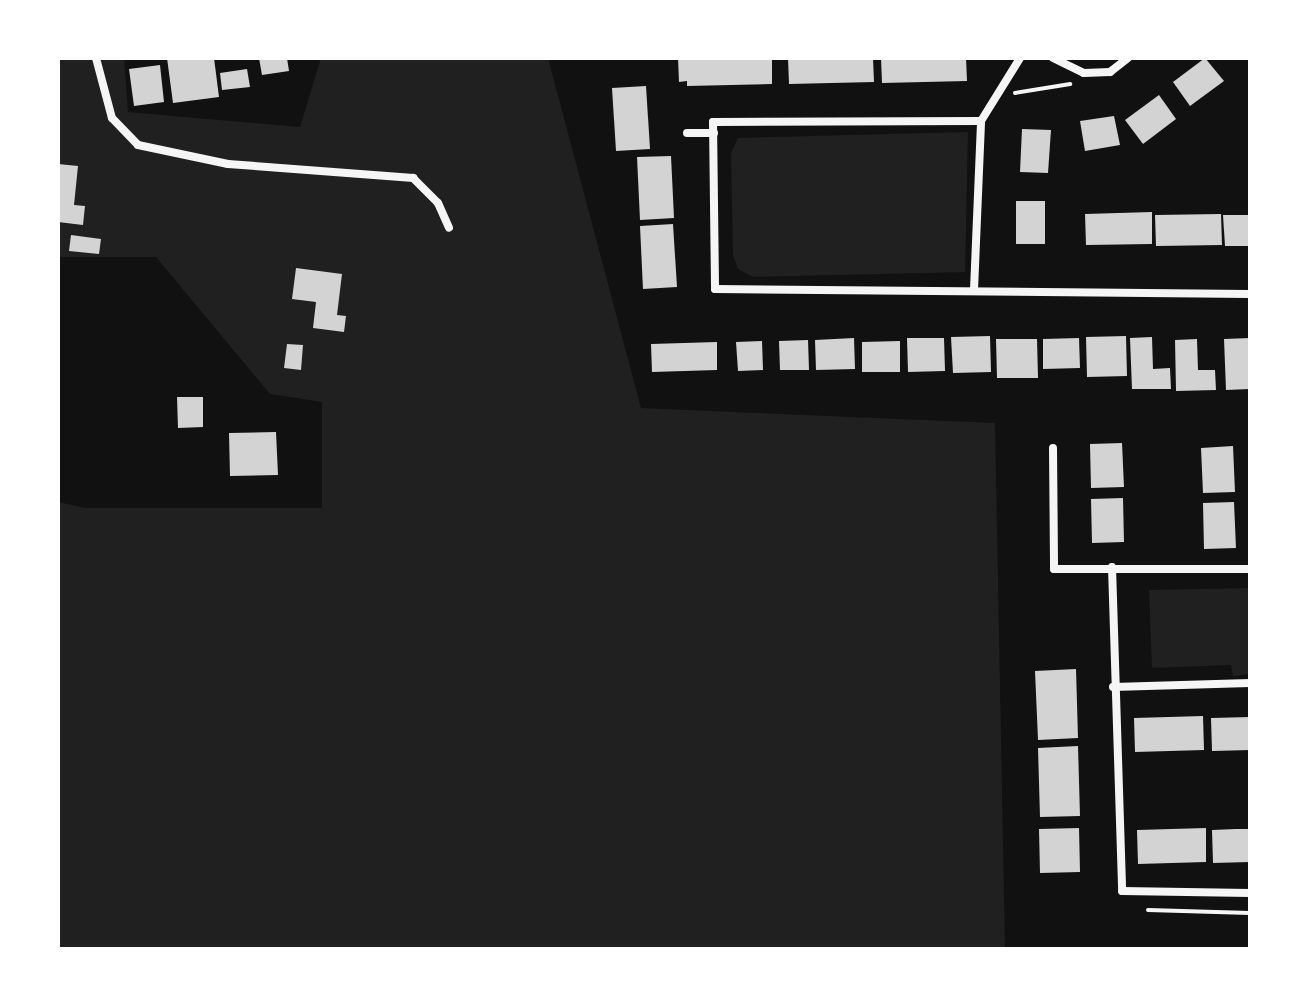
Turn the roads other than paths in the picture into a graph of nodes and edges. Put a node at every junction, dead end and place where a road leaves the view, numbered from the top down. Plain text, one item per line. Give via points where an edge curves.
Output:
1 (96, 58) edge
2 (1020, 58) edge
3 (1053, 58) edge
4 (1128, 58) edge
5 (981, 121) junction
6 (687, 133) dead end
7 (714, 133) junction
8 (449, 228) dead end
9 (974, 290) junction
10 (1250, 294) edge
11 (1053, 448) dead end
12 (1112, 567) junction
13 (1250, 569) edge
14 (1250, 683) edge
15 (1113, 687) junction
16 (1250, 893) edge

1 - 8 street via 112,118 138,145 228,164 413,178 438,203
2 - 5 street via 1013,75 991,97
3 - 4 street via 1084,73 1110,72
5 - 7 street via 713,122
5 - 9 street
6 - 7 street
7 - 9 street via 715,289
9 - 10 street
11 - 12 street via 1054,569
12 - 13 street
12 - 15 street
14 - 15 street
15 - 16 street via 1122,891

